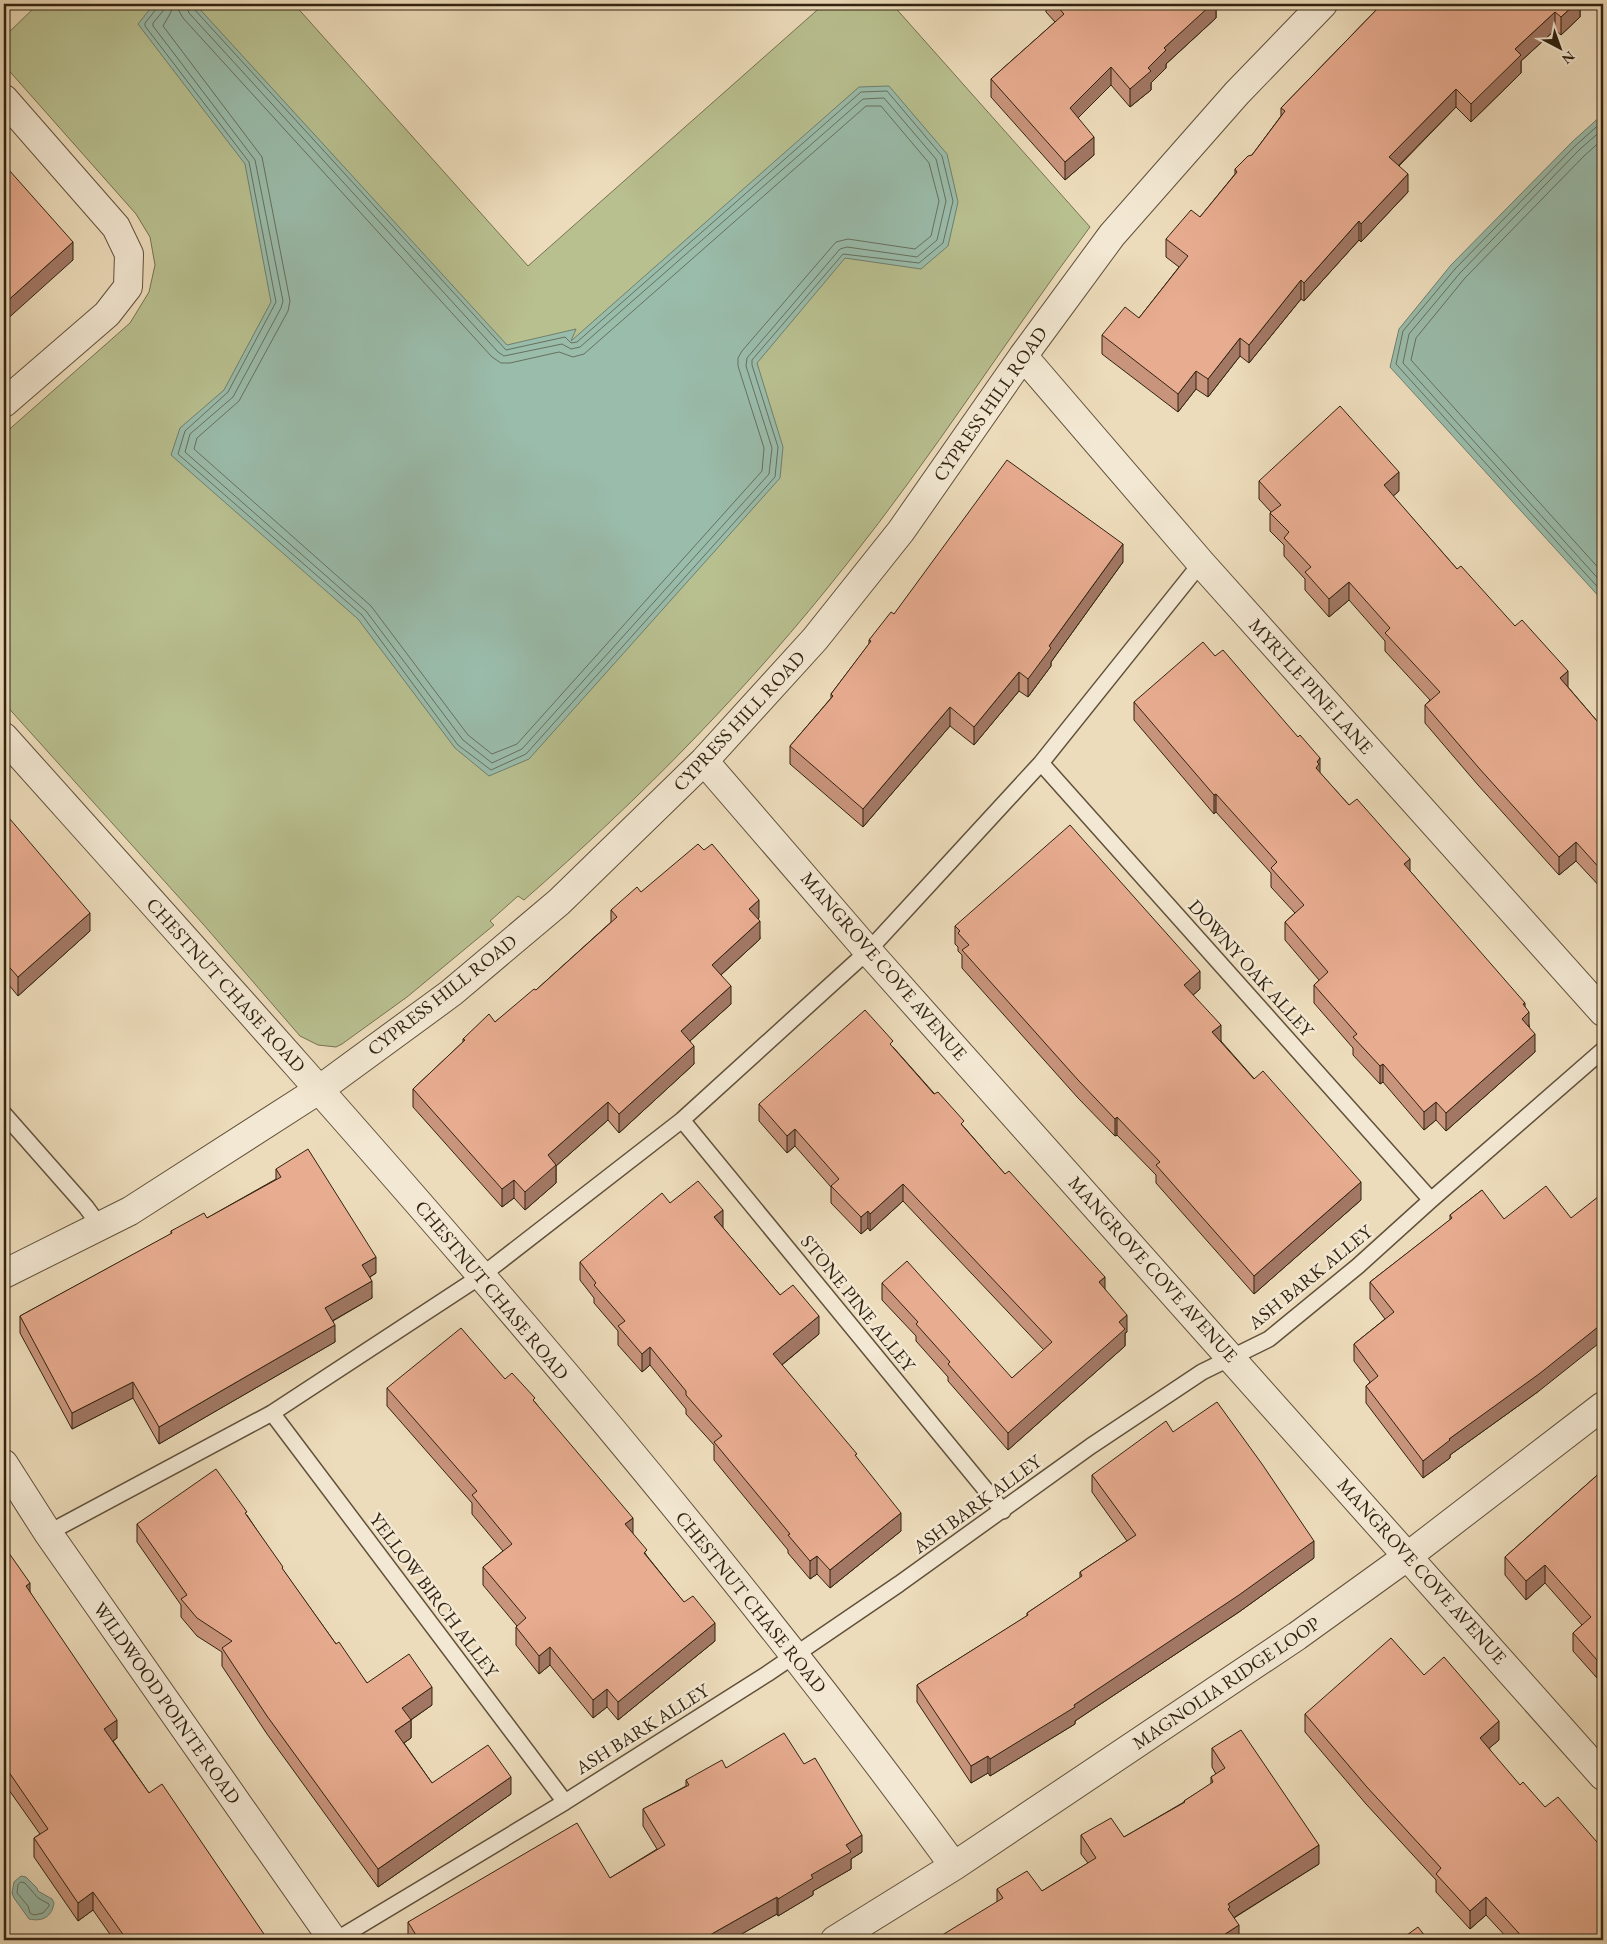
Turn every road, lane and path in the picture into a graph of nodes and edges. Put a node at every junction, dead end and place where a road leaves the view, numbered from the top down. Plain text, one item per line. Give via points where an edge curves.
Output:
1 (1323, 4) edge
2 (4, 99) edge
3 (1023, 356) junction
4 (4, 404) edge
5 (1201, 563) junction
6 (4, 737) edge
7 (704, 761) junction
8 (1041, 763) junction
9 (868, 951) junction
10 (1603, 1012) edge
11 (1603, 1050) edge
12 (320, 1089) junction
13 (4, 1114) edge
14 (682, 1120) junction
15 (1431, 1200) junction
16 (100, 1226) junction
17 (4, 1274) edge
18 (481, 1276) junction
19 (1232, 1357) junction
20 (1603, 1406) edge
21 (272, 1413) junction
22 (4, 1464) edge
23 (1003, 1510) junction
24 (48, 1532) junction
25 (1408, 1556) junction
26 (795, 1656) junction
27 (1603, 1776) edge
28 (565, 1802) junction
29 (954, 1866) junction
30 (332, 1940) edge
31 (336, 1940) edge
32 (835, 1940) edge

1 - 3 street, CYPRESS HILL ROAD via 1237,92 1112,235
2 - 4 street via 116,226 129,254 128,287 107,314
3 - 5 street, MYRTLE PINE LANE
3 - 7 street, CYPRESS HILL ROAD via 901,531 816,639
5 - 8 lane
5 - 10 street, MYRTLE PINE LANE
6 - 12 street, CHESTNUT CHASE ROAD
7 - 9 street, MANGROVE COVE AVENUE
7 - 12 street, CYPRESS HILL ROAD via 559,902 451,993
8 - 9 lane
8 - 15 lane, DOWNY OAK ALLEY
9 - 14 lane
9 - 19 street, MANGROVE COVE AVENUE
11 - 15 lane, ASH BARK ALLEY
12 - 16 street, CYPRESS HILL ROAD via 130,1211
12 - 18 street, CHESTNUT CHASE ROAD
13 - 16 lane
14 - 18 lane
14 - 23 lane, STONE PINE ALLEY
15 - 19 lane, ASH BARK ALLEY via 1358,1266 1269,1339
16 - 17 street, CYPRESS HILL ROAD
18 - 21 lane
18 - 26 street, CHESTNUT CHASE ROAD
19 - 23 lane, ASH BARK ALLEY via 1202,1372 1099,1440
19 - 25 street, MANGROVE COVE AVENUE
20 - 25 street, MAGNOLIA RIDGE LOOP
21 - 24 lane
21 - 28 lane, YELLOW BIRCH ALLEY
22 - 24 street, WILDWOOD POINTE ROAD
23 - 26 lane, ASH BARK ALLEY
24 - 30 street, WILDWOOD POINTE ROAD
25 - 27 street, MANGROVE COVE AVENUE
25 - 29 street, MAGNOLIA RIDGE LOOP via 1297,1636
26 - 28 lane, ASH BARK ALLEY
26 - 29 street, CHESTNUT CHASE ROAD
28 - 31 lane, ASH BARK ALLEY
29 - 32 street, MAGNOLIA RIDGE LOOP

